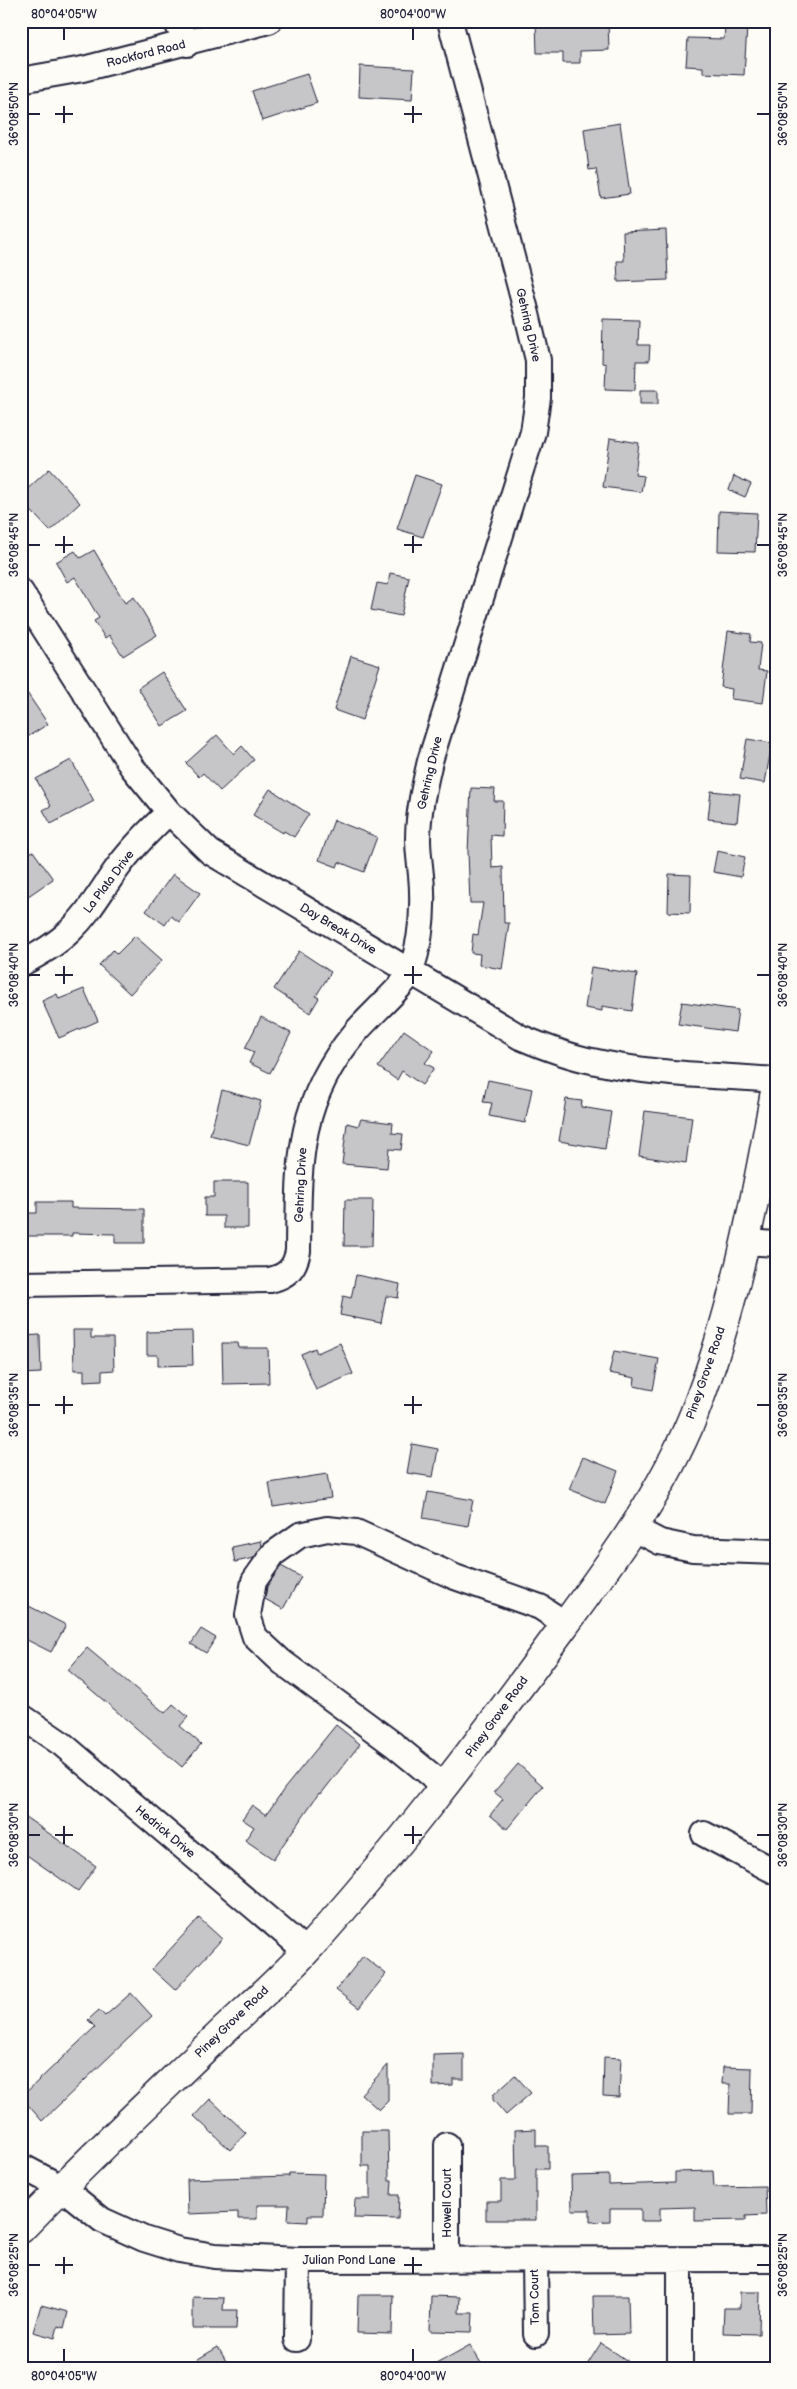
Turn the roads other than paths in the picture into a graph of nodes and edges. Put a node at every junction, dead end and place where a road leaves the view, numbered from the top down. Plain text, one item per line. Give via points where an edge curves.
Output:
1 (176, 21) edge
2 (269, 21) edge
3 (450, 21) edge
4 (187, 44) junction
5 (21, 80) edge
6 (21, 592) edge
7 (169, 812) junction
8 (21, 964) edge
9 (411, 973) junction
10 (776, 1080) edge
11 (776, 1086) edge
12 (746, 1242) junction
13 (776, 1244) edge
14 (21, 1284) edge
15 (633, 1528) junction
16 (776, 1552) edge
17 (566, 1624) junction
18 (21, 1716) edge
19 (443, 1788) junction
20 (704, 1834) dead end
21 (776, 1872) edge
22 (306, 1951) junction
23 (447, 2146) dead end
24 (21, 2166) edge
25 (61, 2187) junction
26 (21, 2229) edge
27 (776, 2259) edge
28 (298, 2260) junction
29 (447, 2260) junction
30 (535, 2260) junction
31 (680, 2260) junction
32 (536, 2334) dead end
33 (297, 2339) dead end
34 (680, 2368) edge

1 - 4 street
2 - 4 street, Rockford Road
3 - 9 street, Gehring Drive via 538,360 538,398 533,432 430,761 420,804 421,917
4 - 5 street, Rockford Road
6 - 7 street, Day Break Drive via 132,767
7 - 8 street, La Plata Drive via 121,863 93,906 71,930 49,948
7 - 9 street, Day Break Drive via 210,852
9 - 10 street, Day Break Drive via 520,1037 561,1053 594,1062 647,1069
9 - 14 street, Gehring Drive via 344,1046 314,1100 300,1164 298,1251 291,1270 281,1278
11 - 12 main road, Piney Grove Road
12 - 13 street
12 - 15 main road, Piney Grove Road via 714,1357 693,1415 666,1473
15 - 16 street via 660,1542 693,1549
15 - 17 main road, Piney Grove Road
17 - 19 main road, Piney Grove Road
17 - 19 street via 540,1607 456,1577 356,1532 327,1529 300,1535 273,1554 254,1581 248,1615 255,1637 282,1662 393,1744
18 - 22 street, Hedrick Drive via 62,1744
19 - 22 main road, Piney Grove Road
20 - 21 street
22 - 25 main road, Piney Grove Road
23 - 29 street, Howell Court
24 - 25 street, Julian Pond Lane
25 - 26 main road, Piney Grove Road
25 - 28 street, Julian Pond Lane via 102,2220 179,2250 215,2256
27 - 31 street, Julian Pond Lane
28 - 29 street, Julian Pond Lane
28 - 33 street
29 - 30 street, Julian Pond Lane
30 - 31 street, Julian Pond Lane
30 - 32 street, Tom Court
31 - 34 street

